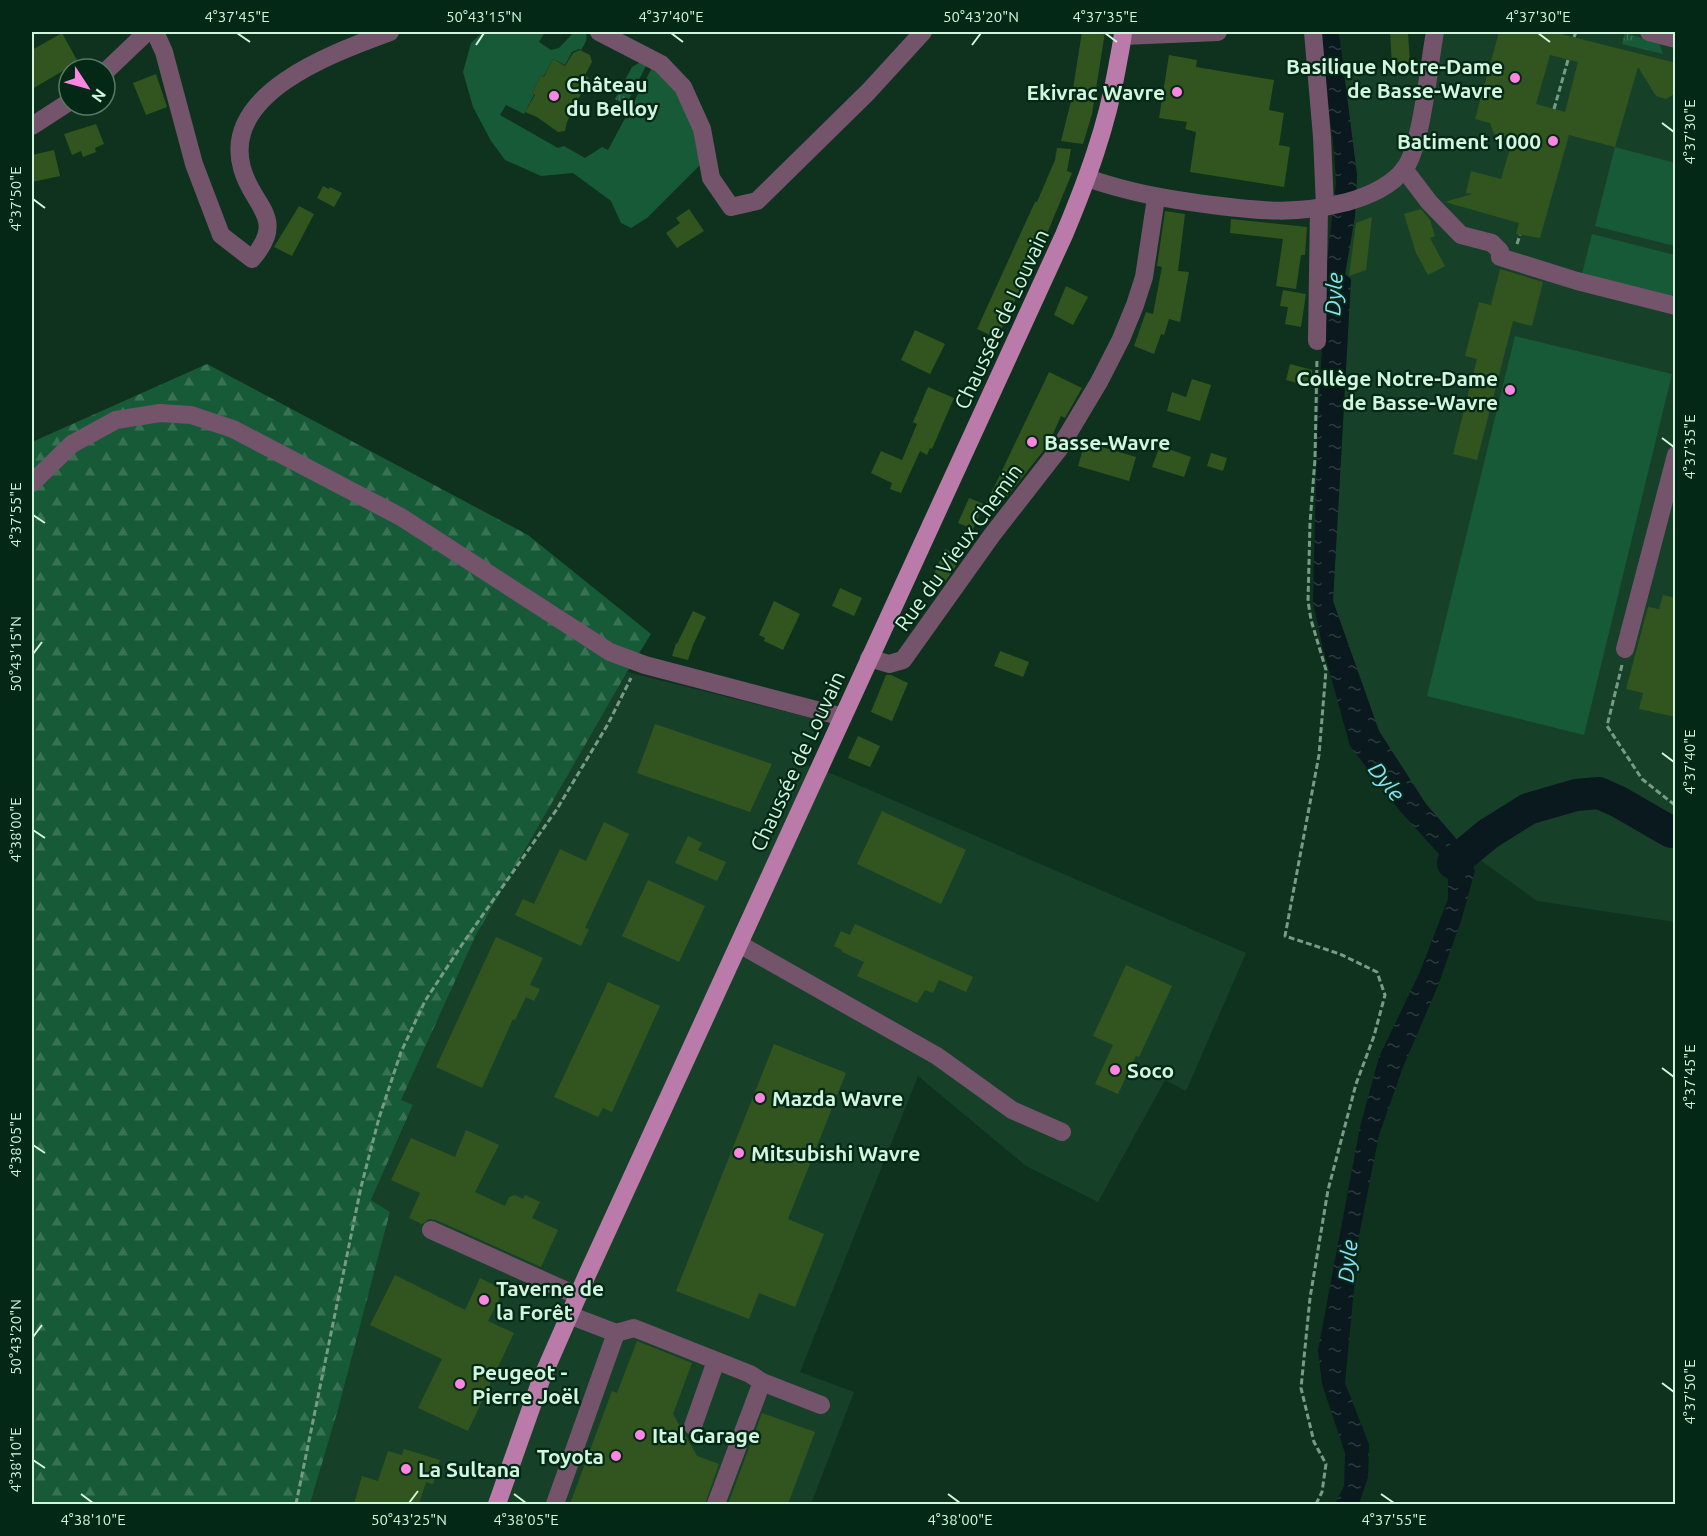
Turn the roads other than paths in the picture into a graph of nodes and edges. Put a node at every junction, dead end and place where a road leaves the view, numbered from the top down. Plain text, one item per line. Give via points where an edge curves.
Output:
1 (147, 32) edge
2 (155, 32) edge
3 (390, 32) edge
4 (599, 32) edge
5 (923, 32) edge
6 (1218, 32) edge
7 (1313, 32) edge
8 (1435, 32) edge
9 (1649, 32) edge
10 (1123, 34) edge
11 (1676, 39) edge
12 (117, 61) edge
13 (57, 110) edge
14 (32, 126) edge
15 (1404, 169) junction
16 (1088, 178) junction
17 (1156, 198) junction
18 (1325, 207) junction
19 (1676, 306) edge
20 (1317, 341) road end
21 (1676, 455) edge
22 (32, 483) edge
23 (1625, 649) road end
24 (869, 658) junction
25 (843, 717) junction
26 (738, 944) junction
27 (1062, 1132) dead end
28 (431, 1230) dead end
29 (578, 1296) junction
30 (569, 1316) junction
31 (616, 1333) junction
32 (716, 1361) junction
33 (762, 1382) junction
34 (820, 1405) dead end
35 (693, 1426) dead end
36 (497, 1504) edge
37 (555, 1504) edge
38 (716, 1504) edge

1 - 12 street
2 - 3 street via 194,164 221,235 252,259 267,237 268,225 265,211 241,167 244,124 275,88 336,52
4 - 5 street via 661,64 683,87 702,129 711,178 731,207 757,201
6 - 10 street
7 - 18 street
8 - 15 street via 1418,134
9 - 11 street
10 - 16 main road, Chaussée de Louvain via 1115,82
13 - 14 street
15 - 18 street via 1385,187
15 - 19 street via 1461,235 1492,243 1500,257
16 - 17 street
16 - 24 main road, Chaussée de Louvain
17 - 18 street via 1259,211
17 - 24 street, Rue du Vieux Chemin via 1144,277 1135,305 1099,382 1059,449 903,660 889,664
18 - 20 street
21 - 23 street
22 - 25 street via 72,444 116,420 160,413 191,415 233,429 400,517 610,652
24 - 25 main road, Chaussée de Louvain
25 - 26 main road, Chaussée de Louvain
26 - 27 street via 937,1056 1012,1110
26 - 29 main road, Chaussée de Louvain
28 - 29 street
29 - 30 main road, Chaussée de Louvain
30 - 31 street
30 - 36 main road, Chaussée de Louvain via 541,1380
31 - 32 street via 634,1328
31 - 37 street
32 - 33 street
32 - 35 street
33 - 34 street
33 - 38 street

